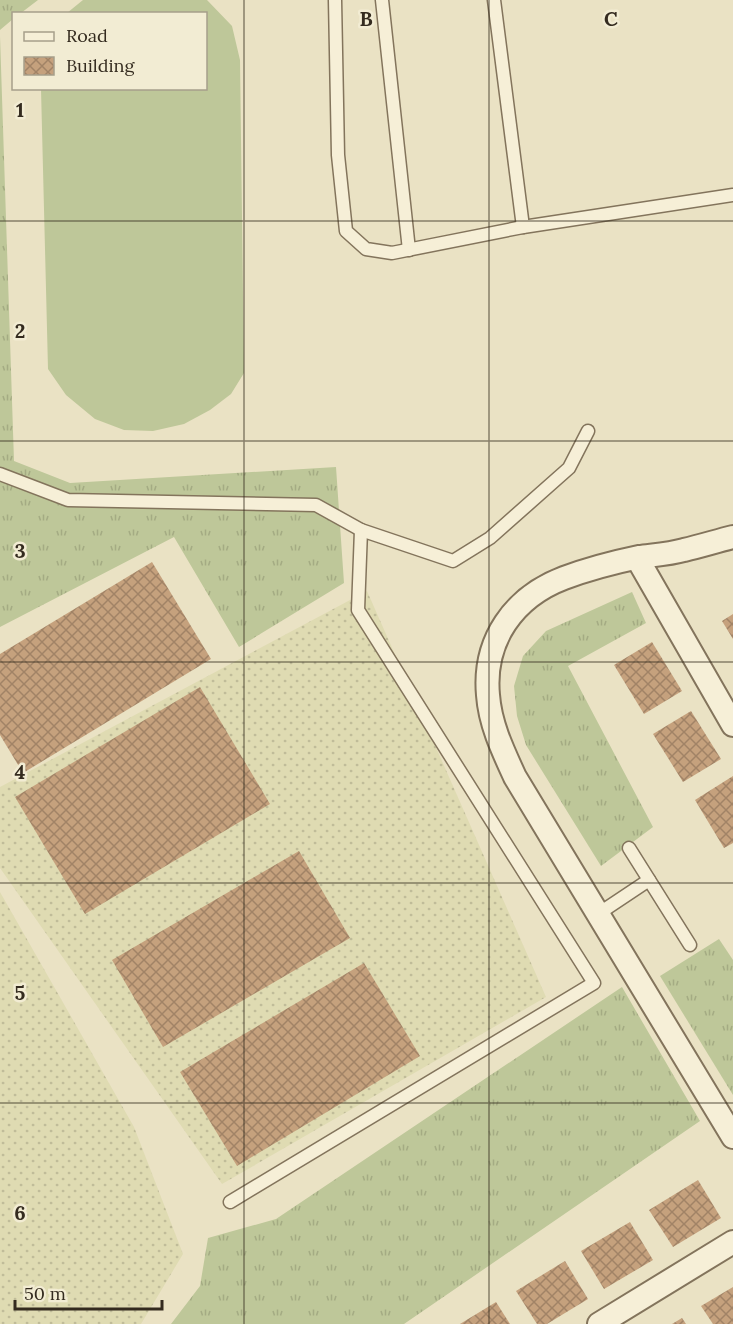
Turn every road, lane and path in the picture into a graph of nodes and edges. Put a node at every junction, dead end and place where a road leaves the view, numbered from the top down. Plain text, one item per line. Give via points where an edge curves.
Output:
1 (335, 0) edge
2 (381, 0) edge
3 (494, 0) edge
4 (733, 195) edge
5 (523, 228) junction
6 (409, 250) junction
7 (588, 431) dead end
8 (0, 474) edge
9 (362, 530) junction
10 (733, 537) edge
11 (637, 558) junction
12 (733, 725) edge
13 (629, 848) dead end
14 (649, 880) junction
15 (598, 914) junction
16 (690, 945) dead end
17 (733, 1137) edge
18 (230, 1202) dead end
19 (733, 1242) edge
20 (599, 1324) edge

1 - 6 lane via 338,155 346,231 366,249 392,253
2 - 6 lane
3 - 5 lane
4 - 5 lane
5 - 6 lane
7 - 9 lane via 569,468 490,538 453,561
8 - 9 lane via 68,500 316,505
9 - 18 lane via 358,610 594,983
10 - 11 street
11 - 12 street
11 - 15 street via 564,578 520,604 494,644 488,668 488,696 501,747
13 - 14 lane
14 - 15 lane
14 - 16 lane
15 - 17 street
19 - 20 street

